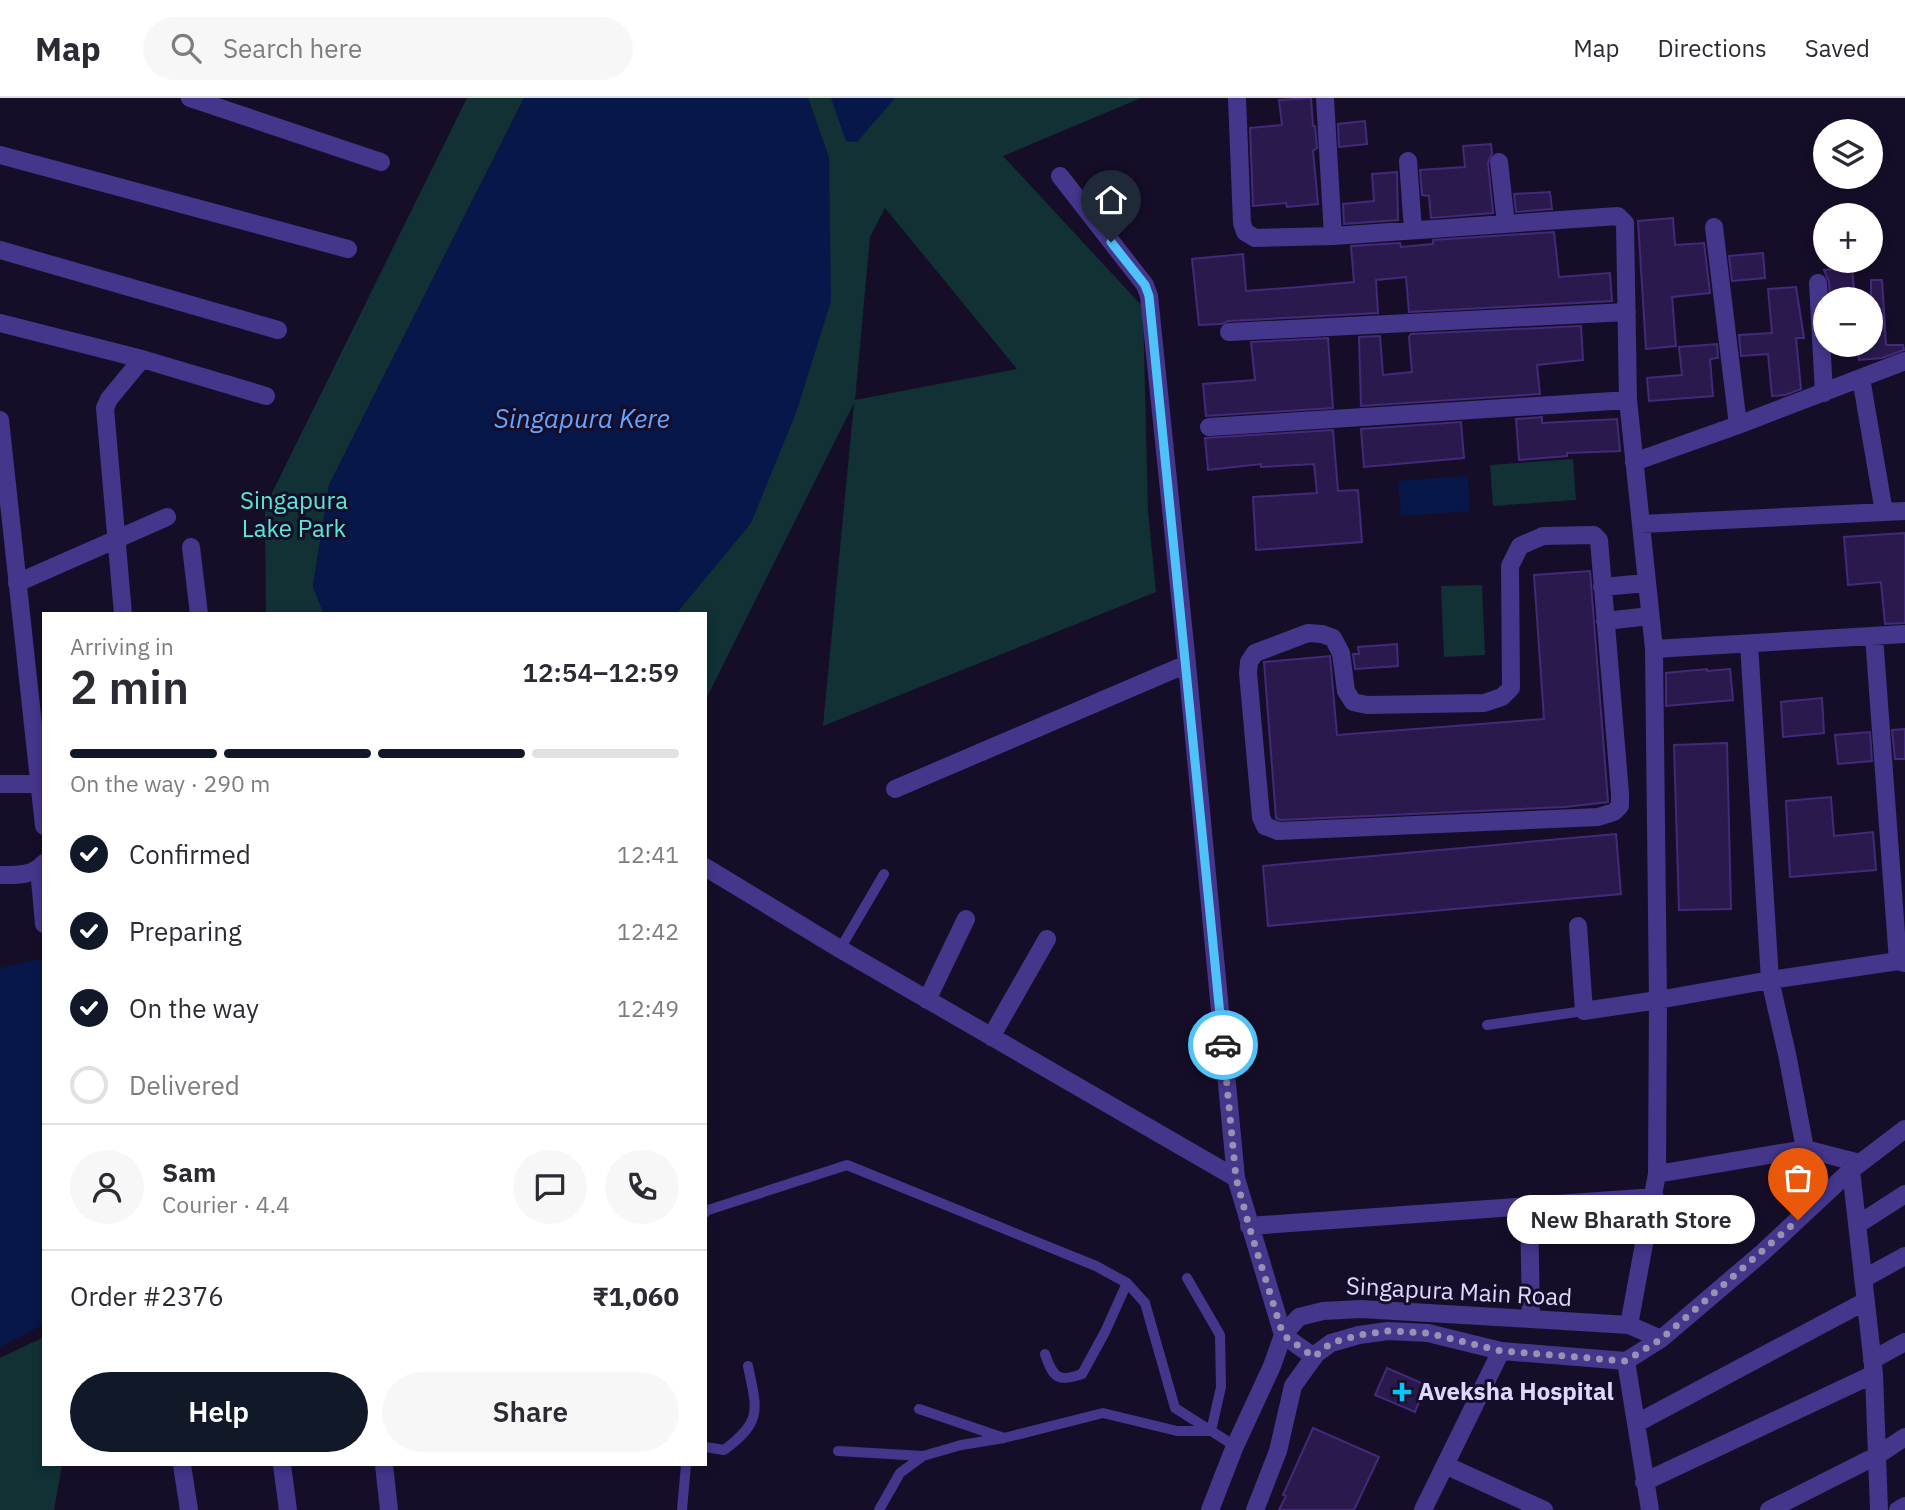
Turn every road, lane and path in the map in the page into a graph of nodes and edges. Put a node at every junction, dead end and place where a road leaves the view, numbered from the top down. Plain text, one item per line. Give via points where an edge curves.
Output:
1 (190, 98) edge
2 (1237, 98) edge
3 (1325, 98) edge
4 (0, 155) edge
5 (1408, 161) dead end
6 (382, 162) dead end
7 (1499, 162) dead end
8 (1060, 176) dead end
9 (1506, 224) junction
10 (1714, 228) dead end
11 (1413, 230) junction
12 (1333, 236) junction
13 (348, 248) dead end
14 (0, 250) edge
15 (1818, 283) dead end
16 (1627, 313) junction
17 (0, 323) edge
18 (278, 330) dead end
19 (1229, 332) dead end
20 (142, 359) junction
21 (1905, 361) edge
22 (1861, 378) junction
23 (1824, 393) junction
24 (266, 396) dead end
25 (1628, 400) junction
26 (1738, 425) junction
27 (1209, 427) dead end
28 (1, 432) edge
29 (1634, 462) junction
30 (1905, 511) edge
31 (1884, 512) junction
32 (167, 517) dead end
33 (1641, 524) junction
34 (118, 538) junction
35 (191, 548) dead end
36 (16, 583) junction
37 (1646, 583) junction
38 (1602, 587) junction
39 (123, 612) edge
40 (199, 612) edge
41 (1650, 616) junction
42 (1605, 621) junction
43 (1905, 634) edge
44 (1874, 636) junction
45 (1749, 643) junction
46 (1654, 649) junction
47 (1187, 664) junction
48 (37, 699) edge
49 (0, 784) edge
50 (40, 785) junction
51 (895, 789) dead end
52 (42, 806) edge
53 (41, 866) edge
54 (707, 868) edge
55 (884, 874) dead end
56 (0, 875) edge
57 (42, 885) edge
58 (966, 919) dead end
59 (1578, 926) dead end
60 (1047, 939) dead end
61 (840, 949) junction
62 (1902, 962) edge
63 (1770, 980) junction
64 (928, 1000) junction
65 (1658, 1000) junction
66 (1584, 1012) junction
67 (1487, 1025) dead end
68 (991, 1037) junction
69 (1905, 1129) edge
70 (1805, 1149) junction
71 (1856, 1167) junction
72 (1657, 1174) junction
73 (1236, 1178) junction
74 (1905, 1194) edge
75 (1655, 1197) junction
76 (1529, 1206) junction
77 (707, 1210) edge
78 (1857, 1225) junction
79 (1249, 1226) junction
80 (1905, 1256) edge
81 (1187, 1278) dead end
82 (1863, 1279) junction
83 (1127, 1283) junction
84 (1866, 1301) junction
85 (1531, 1319) junction
86 (1629, 1325) junction
87 (1283, 1335) junction
88 (1661, 1339) junction
89 (1905, 1342) edge
90 (1501, 1351) junction
91 (1045, 1354) dead end
92 (1314, 1357) junction
93 (1626, 1361) junction
94 (748, 1366) dead end
95 (1873, 1367) junction
96 (919, 1409) dead end
97 (1637, 1423) junction
98 (1210, 1431) junction
99 (1905, 1437) edge
100 (1004, 1438) junction
101 (1235, 1446) junction
102 (707, 1447) edge
103 (838, 1451) dead end
104 (1878, 1454) junction
105 (923, 1456) junction
106 (1445, 1465) junction
107 (182, 1466) edge
108 (282, 1466) edge
109 (384, 1466) edge
110 (686, 1466) edge
111 (1644, 1482) junction
112 (1905, 1506) edge
113 (189, 1510) edge
114 (288, 1510) edge
115 (389, 1510) edge
116 (682, 1510) edge
117 (879, 1510) edge
118 (1210, 1510) edge
119 (1255, 1510) edge
120 (1423, 1510) edge
121 (1544, 1510) edge
122 (1650, 1510) edge
123 (1769, 1510) edge
124 (1879, 1510) edge
125 (1898, 1510) edge

1 - 6 street
2 - 12 street via 1245,232 1255,238
3 - 12 street
4 - 13 street
5 - 11 street
7 - 9 street
8 - 47 street via 1148,290
9 - 11 street
9 - 16 street via 1618,216 1625,223
10 - 26 street
11 - 12 street
14 - 18 street
15 - 23 street
16 - 19 street
16 - 25 street
17 - 20 street
20 - 24 street
20 - 34 street via 105,408
21 - 22 street
22 - 23 street
22 - 31 street
23 - 26 street
25 - 27 street
25 - 29 street
26 - 29 street
28 - 36 street
29 - 33 street
30 - 31 street
31 - 33 street
32 - 34 street
33 - 37 street
34 - 36 street
34 - 39 street
35 - 40 street
36 - 48 street
37 - 38 street
37 - 41 street
38 - 42 street
38 - 42 street via 1599,540 1594,536 1543,536 1520,545 1510,566 1511,688 1503,697 1484,703 1353,702 1346,691 1341,653 1333,638 1322,634 1308,634 1255,653 1249,662 1249,687 1265,825 1278,831 1598,817 1614,812 1620,806 1620,794
41 - 42 street
41 - 46 street
43 - 44 street
44 - 45 street
44 - 62 street
45 - 46 street
45 - 63 street
46 - 65 street
47 - 51 street
47 - 73 street
48 - 50 street
49 - 50 street
50 - 52 street
53 - 56 street via 21,875
53 - 57 street
54 - 61 street
55 - 61 lane
58 - 64 street
59 - 66 street
60 - 68 street
61 - 64 street
62 - 63 street
63 - 65 street
63 - 70 street
64 - 68 street
65 - 66 street
65 - 72 street
66 - 67 lane
68 - 73 street
69 - 71 street
70 - 71 street
70 - 72 street
71 - 78 street
71 - 88 street
72 - 75 street
73 - 79 street
74 - 78 street
75 - 76 street
75 - 86 street
76 - 79 street
76 - 85 street
77 - 83 lane via 847,1164 1096,1266
78 - 82 street
79 - 87 street
80 - 82 street
81 - 98 lane via 1220,1335 1221,1387
82 - 84 street
83 - 91 lane via 1082,1374 1059,1378 1050,1370
83 - 98 lane via 1145,1303 1175,1408
84 - 95 street
84 - 97 street
85 - 86 street, Singapura Main Road
85 - 87 street, Singapura Main Road via 1323,1311 1299,1317
86 - 88 street, Singapura Main Road
87 - 92 street
87 - 101 street
88 - 93 street
89 - 95 street
90 - 92 street, Singapura Main Road via 1428,1333 1388,1331 1331,1343
90 - 93 street, Singapura Main Road
90 - 106 street
92 - 119 street, Singapura Main Road via 1293,1386 1278,1451
93 - 97 street
94 - 102 lane via 756,1407 745,1434 724,1450
95 - 104 street
95 - 111 street
96 - 100 lane
97 - 111 street
98 - 100 lane via 1177,1431 1103,1413
98 - 101 lane
99 - 104 street
100 - 105 lane
101 - 118 street
103 - 105 lane
104 - 123 street
104 - 124 street
105 - 117 lane via 900,1474
106 - 120 street
106 - 121 street
107 - 113 street
108 - 114 street
109 - 115 street
110 - 116 lane
111 - 122 street
112 - 125 street

